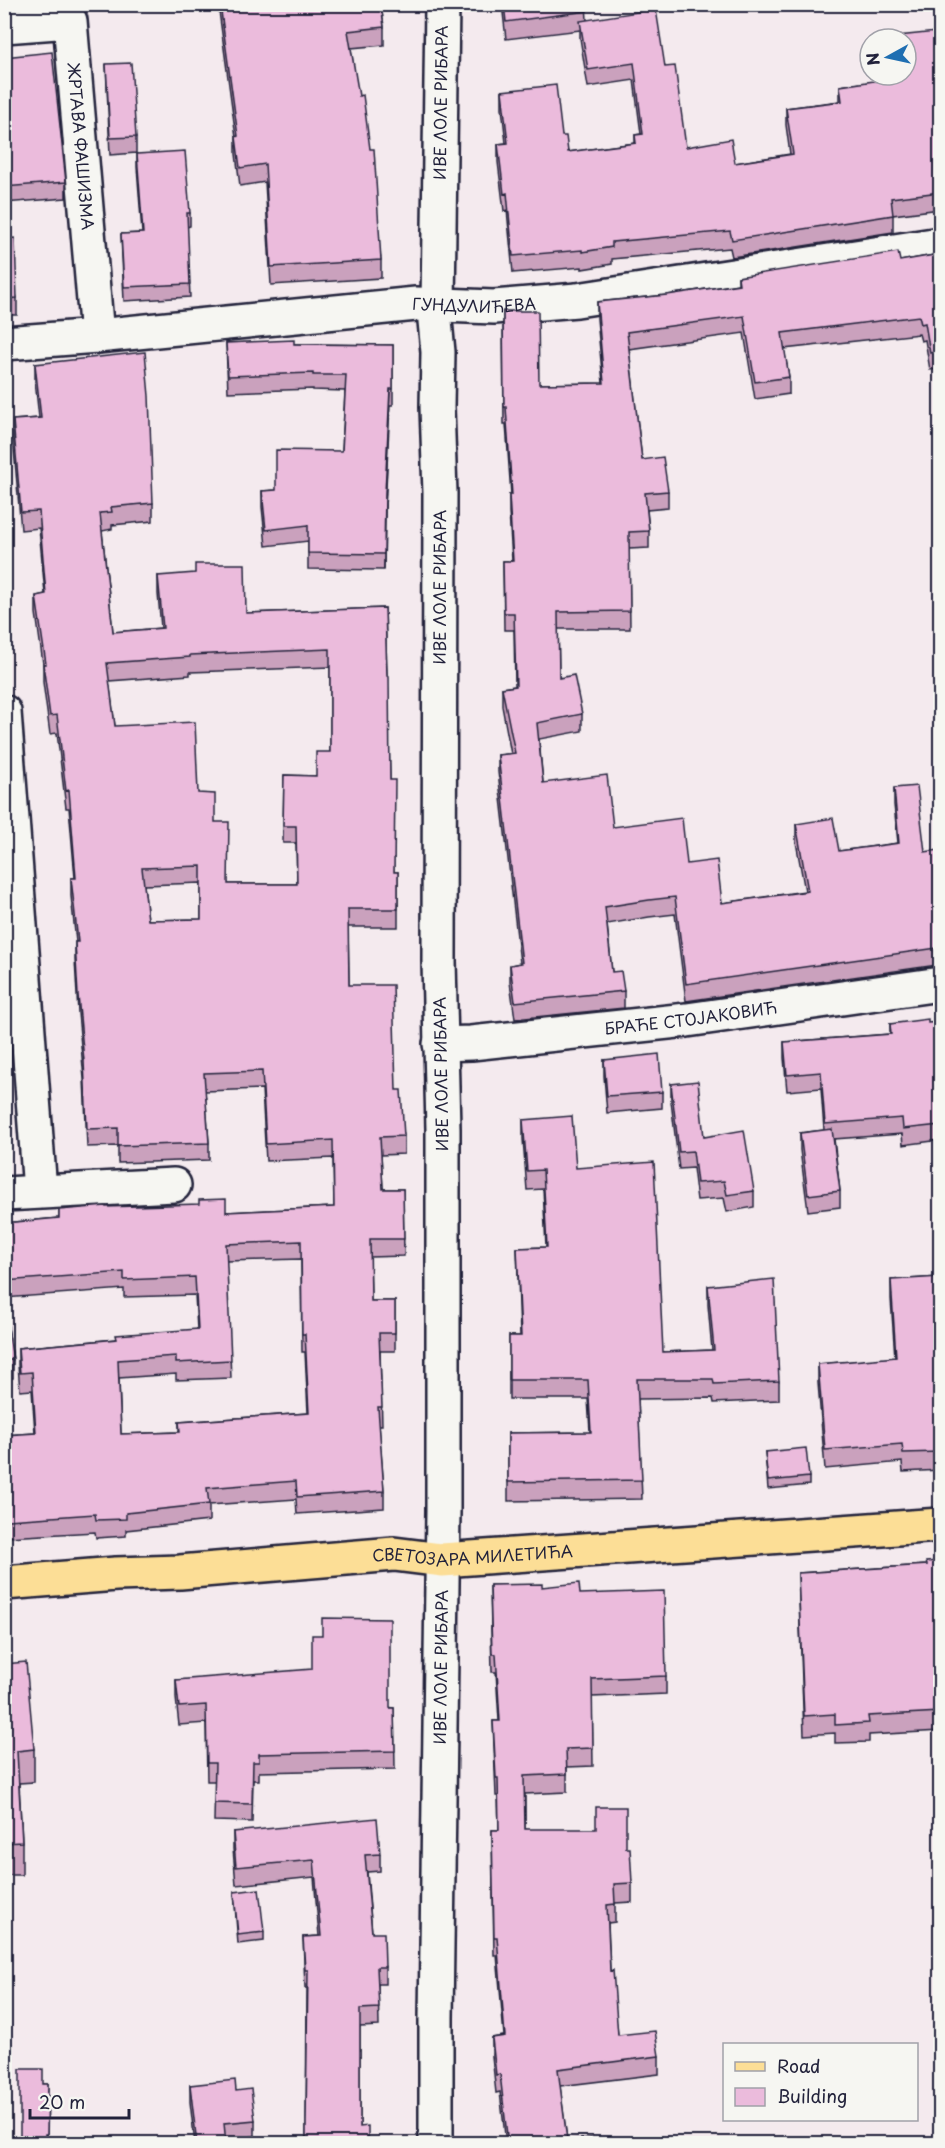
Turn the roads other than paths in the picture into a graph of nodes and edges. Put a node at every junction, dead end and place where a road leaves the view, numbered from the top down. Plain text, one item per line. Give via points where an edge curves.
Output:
1 (442, 4) edge
2 (4, 26) edge
3 (940, 244) edge
4 (438, 305) junction
5 (97, 336) junction
6 (4, 343) edge
7 (4, 712) edge
8 (6, 749) edge
9 (940, 984) edge
10 (440, 1044) junction
11 (174, 1185) dead end
12 (40, 1191) junction
13 (4, 1194) edge
14 (940, 1525) edge
15 (442, 1560) junction
16 (4, 1583) edge
17 (436, 2144) edge

1 - 4 street, ИВЕ ЛОЛЕ РИБАРА
2 - 5 street, ЖРТАВА ФАШИЗМА via 70,21
3 - 4 street, ГУНДУЛИЋЕВА via 577,300 494,307
4 - 5 street, ГУНДУЛИЋЕВА
4 - 10 street, ИВЕ ЛОЛЕ РИБАРА via 435,321 440,493
5 - 6 street, ГУНДУЛИЋЕВА
7 - 8 street
8 - 12 street
9 - 10 street, БРАЋЕ СТОЈАКОВИЋ via 687,1020
10 - 15 street, ИВЕ ЛОЛЕ РИБАРА
11 - 12 street
12 - 13 street
14 - 15 main road, СВЕТОЗАРА МИЛЕТИЋА
15 - 16 main road, СВЕТОЗАРА МИЛЕТИЋА via 394,1554
15 - 17 street, ИВЕ ЛОЛЕ РИБАРА

